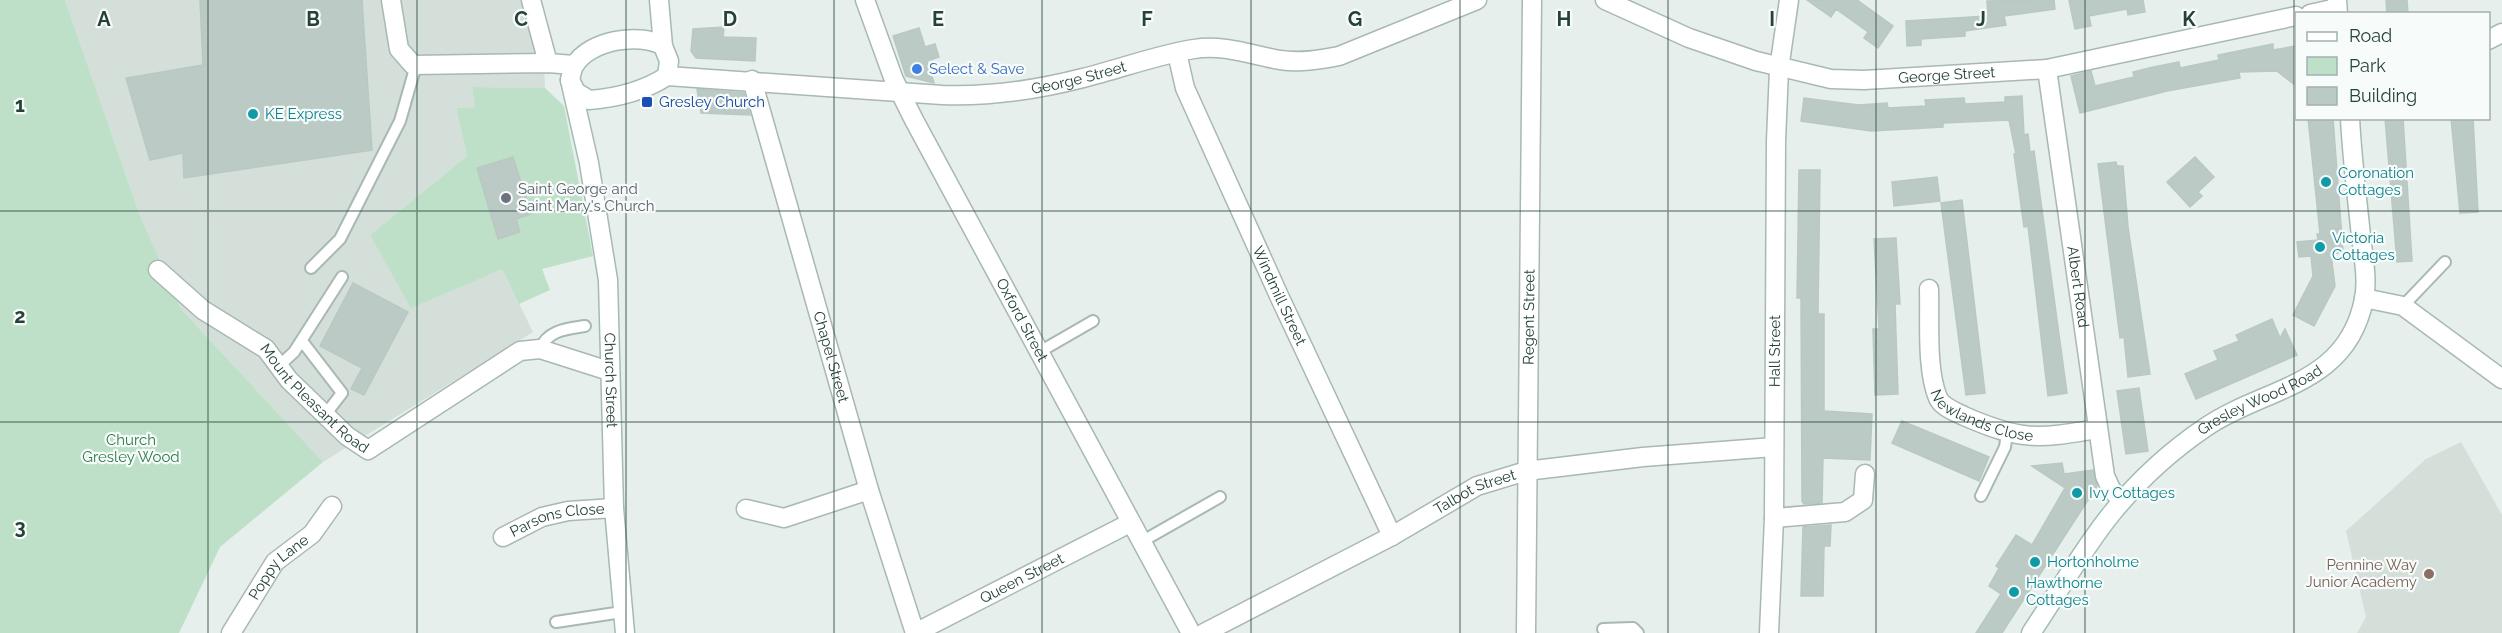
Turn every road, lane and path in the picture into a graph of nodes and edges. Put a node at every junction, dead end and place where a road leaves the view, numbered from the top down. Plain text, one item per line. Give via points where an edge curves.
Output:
1 (391, 0) edge
2 (531, 0) edge
3 (659, 0) edge
4 (865, 0) edge
5 (1477, 0) edge
6 (1532, 0) edge
7 (1605, 0) edge
8 (1789, 0) edge
9 (2337, 7) edge
10 (2318, 12) edge
11 (2295, 16) edge
12 (663, 46) junction
13 (1177, 53) junction
14 (548, 63) junction
15 (416, 65) junction
16 (1779, 69) junction
17 (2046, 69) junction
18 (572, 73) junction
19 (667, 76) junction
20 (752, 80) junction
21 (900, 92) junction
22 (606, 99) junction
23 (2350, 120) edge
24 (581, 129) junction
25 (2445, 262) dead end
26 (310, 268) dead end
27 (158, 270) dead end
28 (342, 278) dead end
29 (1929, 289) dead end
30 (2364, 298) junction
31 (2403, 306) junction
32 (1093, 321) dead end
33 (585, 326) dead end
34 (302, 341) junction
35 (540, 349) junction
36 (1041, 351) junction
37 (279, 366) junction
38 (609, 371) junction
39 (2502, 379) edge
40 (325, 415) junction
41 (2097, 429) junction
42 (2007, 433) junction
43 (1774, 447) junction
44 (1526, 471) junction
45 (1865, 474) dead end
46 (869, 490) junction
47 (1981, 496) dead end
48 (1220, 497) dead end
49 (2122, 501) junction
50 (332, 506) dead end
51 (614, 508) junction
52 (746, 509) dead end
53 (1774, 518) junction
54 (1130, 523) junction
55 (1392, 536) junction
56 (503, 537) dead end
57 (1141, 542) junction
58 (622, 612) junction
59 (556, 622) dead end
60 (1603, 629) dead end
61 (231, 633) edge
62 (625, 633) edge
63 (915, 633) edge
64 (1191, 633) edge
65 (1204, 633) edge
66 (1526, 633) edge
67 (1638, 633) edge
68 (1769, 633) edge
69 (2031, 633) edge

1 - 15 street via 399,49
2 - 14 street
3 - 12 street
4 - 21 street, Oxford Street
5 - 13 street, George Street via 1339,56 1282,60 1220,48
6 - 44 street, Regent Street
7 - 16 street, George Street via 1689,38
8 - 16 street, Hall Street
9 - 10 street
11 - 17 street, George Street
12 - 18 street via 651,39 607,43
12 - 19 street via 669,61
13 - 21 street, George Street via 1034,90 975,96
13 - 55 street, Windmill Street via 1185,88
14 - 15 street
14 - 18 street
15 - 26 lane via 400,121 340,239
16 - 17 street, George Street via 1832,79 1864,80
16 - 43 street, Hall Street
17 - 41 street, Albert Road
18 - 22 street via 576,92 589,100
18 - 24 street, Church Street
19 - 20 street, George Street
19 - 22 street via 654,85
20 - 21 street, George Street
20 - 46 street, Chapel Street
21 - 36 street, Oxford Street
22 - 24 street via 593,108
23 - 30 street, Gresley Wood Road
24 - 38 street, Church Street via 608,280
25 - 31 lane
27 - 37 street, Mount Pleasant Road via 203,310 266,349
28 - 34 lane
29 - 42 street, Newlands Close via 1933,375 1939,400 1952,410
30 - 31 street
30 - 49 street, Gresley Wood Road via 2344,344 2314,374 2206,427
31 - 39 street
32 - 36 lane
33 - 35 lane via 558,330 544,339
34 - 37 lane
34 - 40 lane via 342,393
35 - 38 street
35 - 40 street, Mount Pleasant Road via 520,351 368,450
36 - 54 street, Oxford Street
37 - 40 street, Mount Pleasant Road
38 - 51 street, Church Street
41 - 42 street, Newlands Close via 2038,436
41 - 49 street, Albert Road via 2105,476
42 - 47 lane via 2006,447
43 - 44 street, Talbot Street
43 - 53 street, Hall Street
44 - 55 street, Talbot Street via 1477,486
44 - 66 street, Regent Street
45 - 53 street via 1863,500 1845,512
46 - 52 street via 784,518
46 - 63 street, Chapel Street
48 - 57 lane
49 - 69 street, Gresley Wood Road
50 - 61 street, Poppy Lane via 312,534 275,562
51 - 56 street, Parsons Close via 542,517
51 - 58 street, Church Street
53 - 68 street, Hall Street
54 - 57 street, Oxford Street
54 - 63 street, Queen Street
55 - 65 street, Talbot Street
57 - 64 street, Oxford Street
58 - 59 lane
58 - 62 street, Church Street
60 - 67 lane via 1633,628

